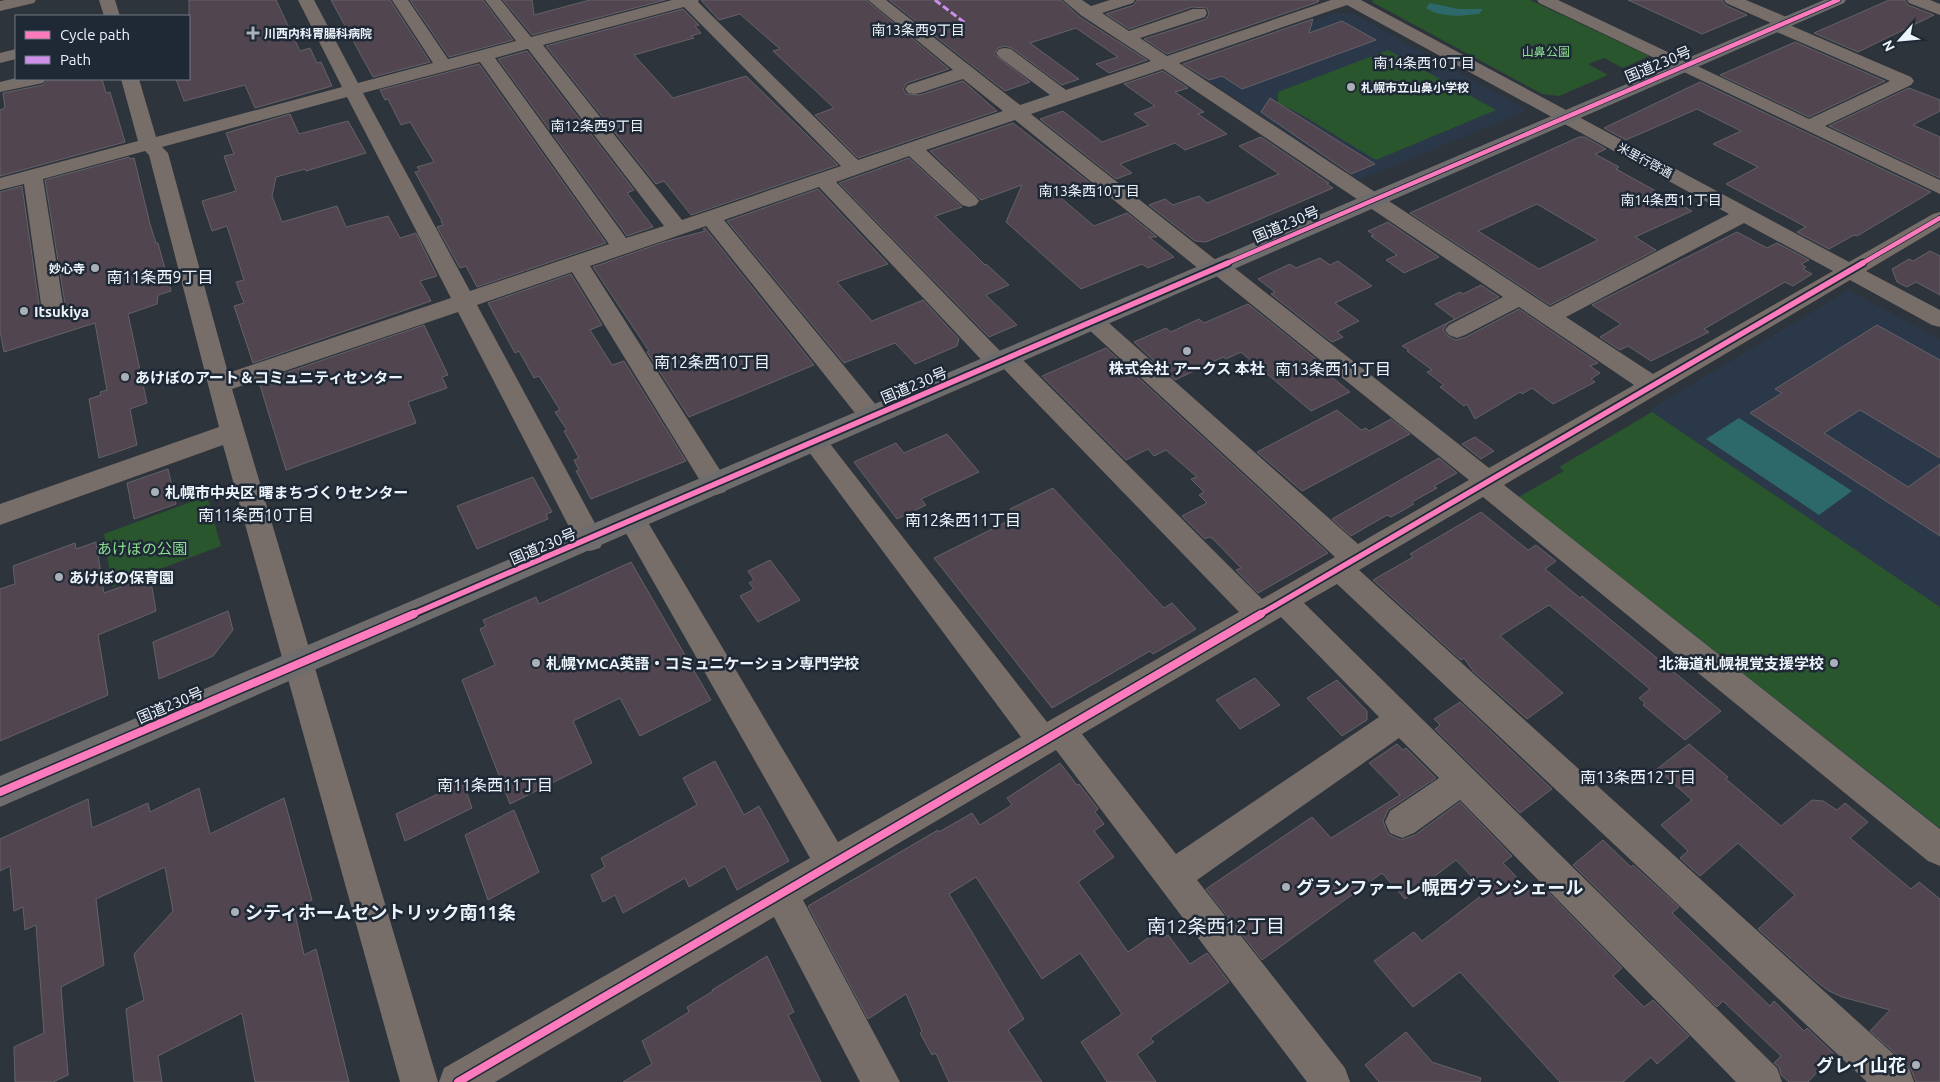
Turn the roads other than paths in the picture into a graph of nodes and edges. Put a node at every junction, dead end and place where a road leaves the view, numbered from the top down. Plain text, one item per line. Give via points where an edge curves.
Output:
1 (28, 0) edge
2 (107, 0) edge
3 (306, 0) edge
4 (400, 0) edge
5 (494, 0) edge
6 (688, 0) edge
7 (876, 0) edge
8 (1070, 0) edge
9 (1127, 0) edge
10 (1348, 0) edge
11 (1545, 0) edge
12 (1732, 0) edge
13 (1838, 0) edge
14 (1915, 0) edge
15 (0, 6) edge
16 (1940, 10) edge
17 (1088, 12) junction
18 (1199, 13) dead end
19 (112, 15) edge
20 (1781, 24) junction
21 (1126, 37) junction
22 (530, 43) junction
23 (1005, 52) dead end
24 (15, 54) edge
25 (484, 55) junction
26 (0, 58) edge
27 (1164, 62) junction
28 (444, 66) junction
29 (1683, 66) junction
30 (966, 72) junction
31 (32, 80) edge
32 (130, 80) edge
33 (0, 87) edge
34 (914, 88) dead end
35 (352, 90) junction
36 (1064, 97) junction
37 (1017, 113) junction
38 (1566, 117) junction
39 (1809, 126) junction
40 (149, 144) junction
41 (913, 149) junction
42 (855, 168) junction
43 (33, 176) junction
44 (822, 180) junction
45 (0, 184) edge
46 (1940, 188) edge
47 (1373, 200) junction
48 (969, 201) dead end
49 (1745, 214) junction
50 (711, 218) junction
51 (1940, 218) edge
52 (678, 229) junction
53 (622, 248) junction
54 (577, 263) junction
55 (1216, 268) junction
56 (1850, 271) junction
57 (1519, 298) junction
58 (465, 302) junction
59 (52, 304) dead end
60 (1549, 317) junction
61 (1940, 320) edge
62 (1094, 321) junction
63 (1458, 330) dead end
64 (1003, 360) junction
65 (219, 385) junction
66 (1653, 386) junction
67 (872, 417) junction
68 (232, 432) junction
69 (815, 442) junction
70 (1487, 483) junction
71 (716, 485) junction
72 (0, 515) edge
73 (633, 521) junction
74 (590, 540) junction
75 (1348, 564) junction
76 (1272, 608) junction
77 (299, 664) junction
78 (1401, 719) junction
79 (1052, 736) junction
80 (1462, 780) junction
81 (0, 792) edge
82 (1402, 822) dead end
83 (1940, 850) edge
84 (832, 864) junction
85 (1173, 876) junction
86 (781, 894) junction
87 (419, 1082) edge
88 (458, 1082) edge
89 (881, 1082) edge
90 (1331, 1082) edge
91 (1763, 1082) edge
92 (1895, 1082) edge

1 - 15 street
2 - 19 street
3 - 35 street
4 - 28 street
5 - 22 street
6 - 22 street
6 - 42 street
7 - 30 street
8 - 17 street
9 - 17 street
10 - 27 street
10 - 38 street, 米里行啓通
11 - 29 street
12 - 20 street
13 - 20 highway, 国道230号
14 - 16 street
17 - 21 street
18 - 21 street
20 - 29 highway, 国道230号
20 - 39 street via 1904,81
21 - 27 street
22 - 25 street
22 - 52 street
23 - 36 street
24 - 26 street
25 - 28 street
25 - 53 street
27 - 36 street
27 - 47 street
28 - 35 street
29 - 38 highway, 国道230号
29 - 39 street
30 - 34 street
30 - 37 street
31 - 33 street
32 - 40 street
35 - 40 street
35 - 58 street
36 - 37 street
37 - 41 street
37 - 55 street
38 - 47 highway, 国道230号
38 - 49 street, 米里行啓通
39 - 46 street
40 - 43 street
40 - 65 street via 158,152
41 - 42 street
41 - 48 street
42 - 44 street
43 - 45 street
43 - 59 street
44 - 50 street
44 - 64 street
47 - 55 highway, 国道230号
47 - 57 street
49 - 56 street, 米里行啓通
49 - 60 street
50 - 52 street
50 - 67 street
51 - 56 street
52 - 53 street
53 - 54 street
54 - 58 street
54 - 71 street
55 - 62 highway, 国道230号
55 - 70 street
56 - 61 street, 米里行啓通
56 - 66 street
57 - 60 street
57 - 63 street
58 - 65 street
58 - 74 street
60 - 66 street
62 - 64 highway, 国道230号
62 - 75 street
64 - 67 highway, 国道230号
64 - 76 street
65 - 68 street
66 - 70 street
67 - 69 highway, 国道230号
68 - 72 street
68 - 77 street
69 - 71 highway, 国道230号
69 - 79 street
70 - 75 street
70 - 83 street
71 - 73 highway, 国道230号
73 - 74 highway, 国道230号
73 - 84 street
74 - 77 highway, 国道230号
75 - 76 street
75 - 92 street
76 - 78 street
76 - 79 street
77 - 81 highway, 国道230号
77 - 87 street
78 - 80 street
78 - 85 street
79 - 84 street
79 - 85 street
80 - 82 street
80 - 91 street
84 - 86 street
85 - 90 street
86 - 88 street
86 - 89 street

